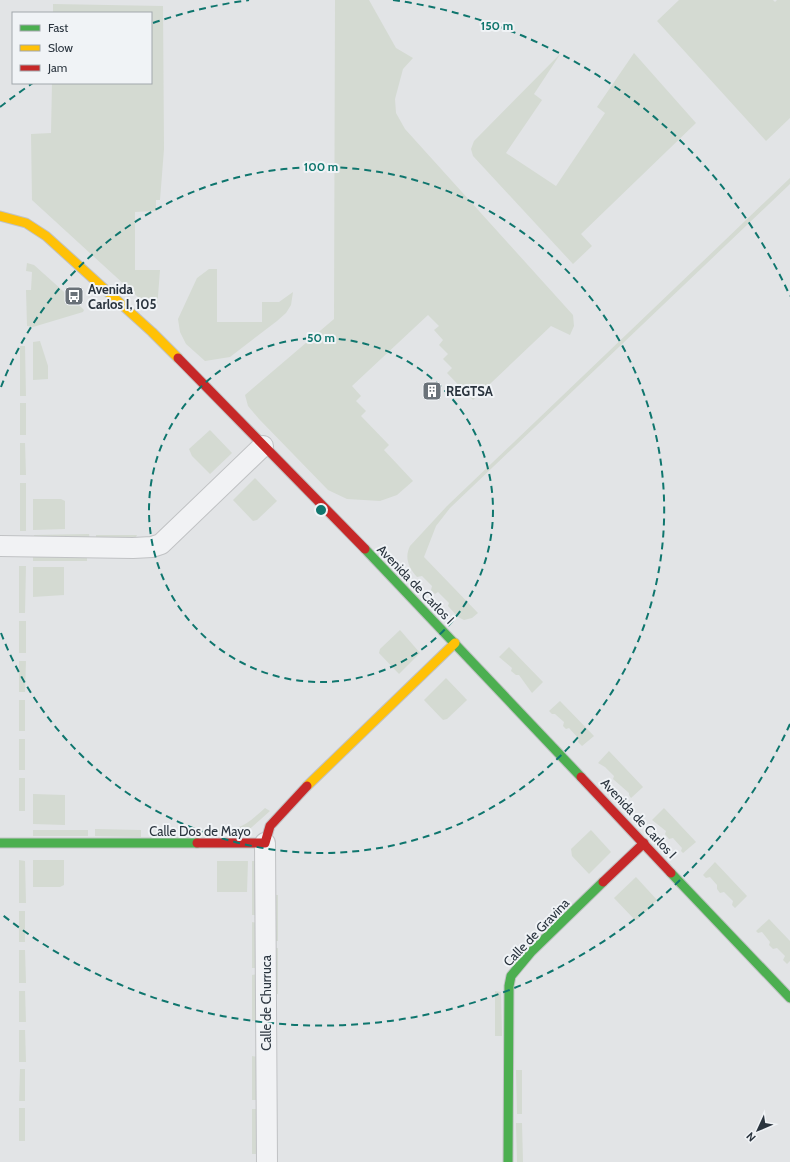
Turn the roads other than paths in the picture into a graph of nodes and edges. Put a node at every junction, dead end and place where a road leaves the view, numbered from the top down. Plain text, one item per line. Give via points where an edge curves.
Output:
1 (0, 216) edge
2 (263, 446) junction
3 (0, 546) edge
4 (455, 643) junction
5 (0, 843) edge
6 (265, 843) junction
7 (644, 843) junction
8 (790, 998) edge
9 (266, 1162) edge
10 (508, 1162) edge

1 - 2 main road, Avenida de Carlos I via 26,223 46,236 152,332
2 - 3 street via 161,544 133,548
2 - 4 main road, Avenida de Carlos I
4 - 6 main road, Calle Dos de Mayo via 290,803 270,826
4 - 7 main road, Avenida de Carlos I
5 - 6 main road, Calle Dos de Mayo
6 - 9 street, Calle de Churruca
7 - 8 main road, Avenida de Carlos I
7 - 10 main road, Calle de Gravina via 531,952 511,976

